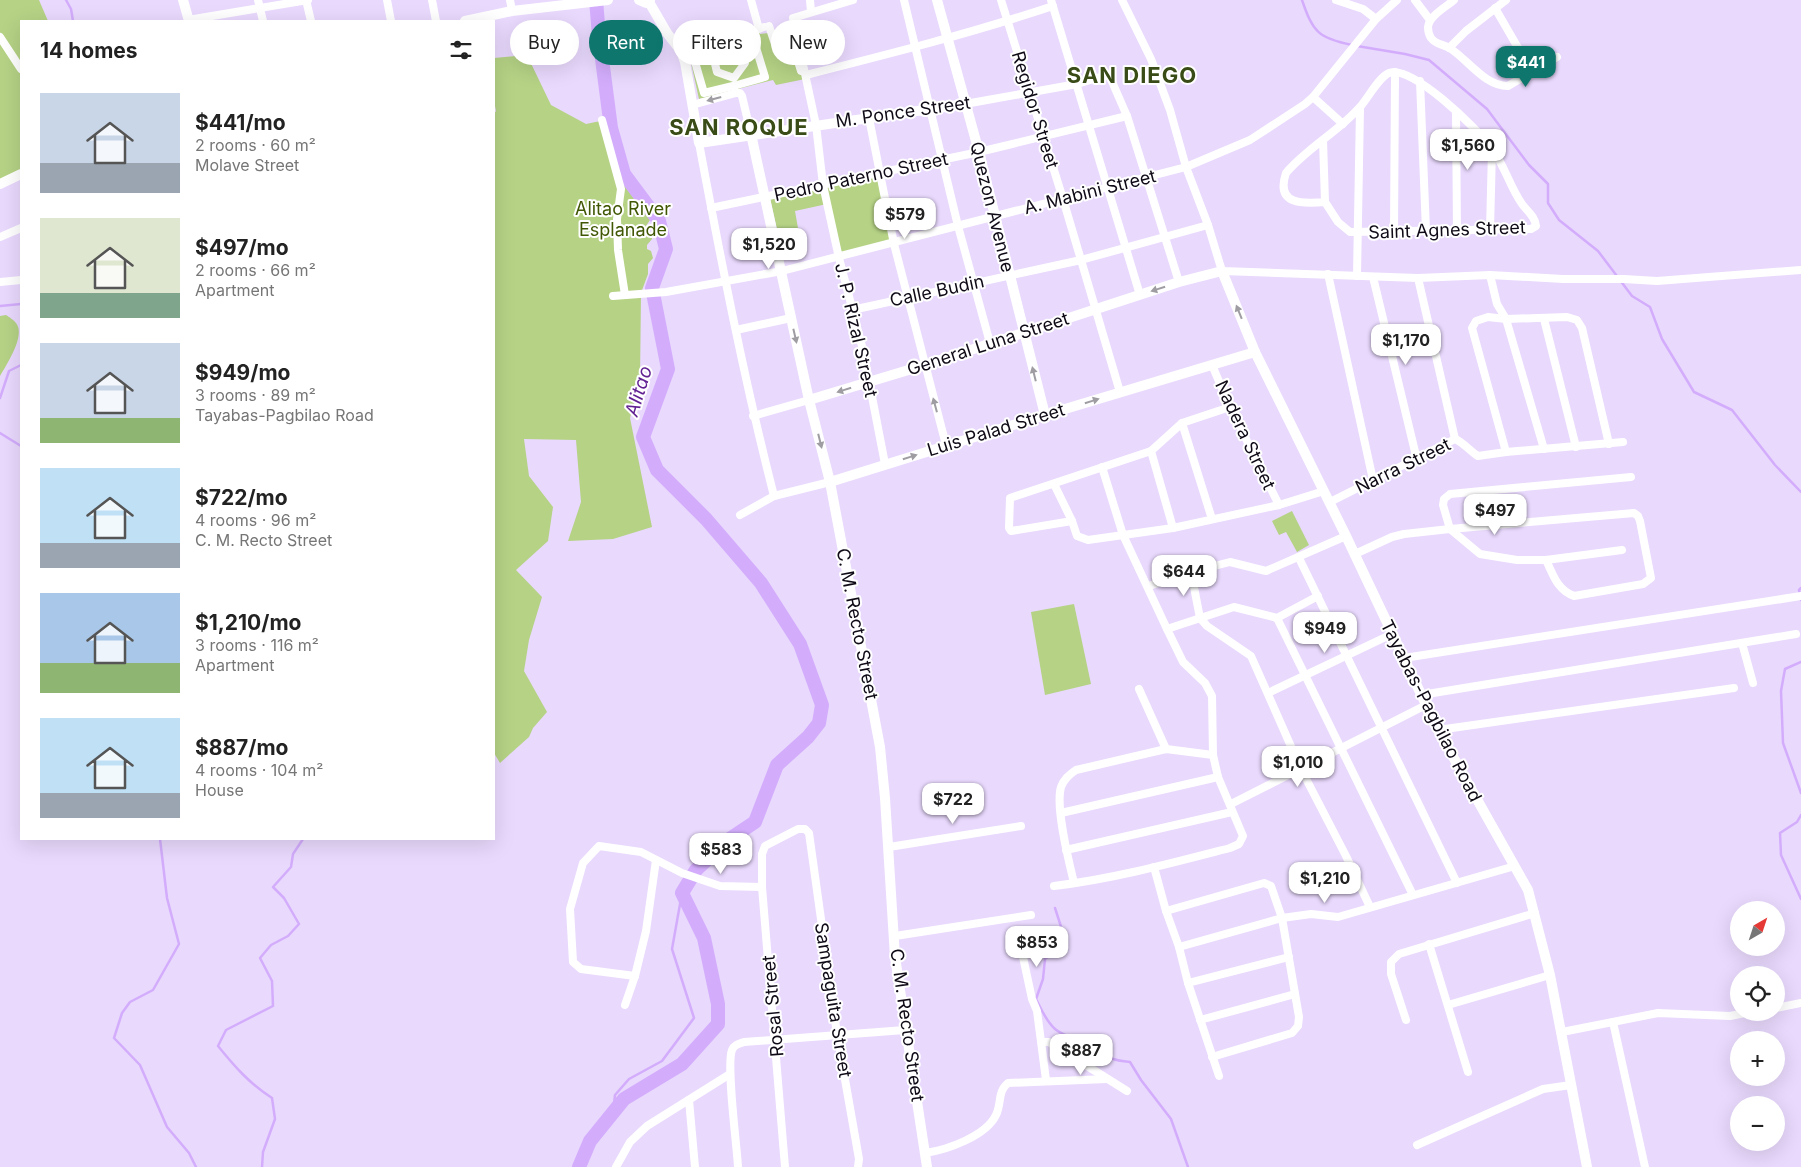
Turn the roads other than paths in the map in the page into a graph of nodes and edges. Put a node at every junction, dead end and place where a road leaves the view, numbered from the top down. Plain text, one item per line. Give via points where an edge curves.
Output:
1 (183, 0) edge
2 (258, 0) edge
3 (307, 0) edge
4 (387, 0) edge
5 (432, 0) edge
6 (510, 0) edge
7 (608, 0) edge
8 (750, 0) edge
9 (810, 0) edge
10 (853, 0) edge
11 (904, 0) edge
12 (937, 0) edge
13 (1001, 0) edge
14 (1122, 0) edge
15 (1340, 0) edge
16 (1397, 0) edge
17 (1415, 0) edge
18 (1454, 0) edge
19 (1506, 0) edge
20 (646, 1) edge
21 (1052, 3) edge
22 (260, 8) junction
23 (1495, 8) junction
24 (512, 11) junction
25 (811, 12) junction
26 (1376, 19) junction
27 (188, 20) edge
28 (194, 20) edge
29 (263, 20) edge
30 (311, 20) edge
31 (390, 20) edge
32 (436, 20) edge
33 (470, 20) edge
34 (758, 20) edge
35 (1430, 20) junction
36 (1008, 21) junction
37 (761, 28) joint
38 (0, 37) edge
39 (947, 38) junction
40 (673, 41) edge
41 (915, 47) junction
42 (1450, 48) junction
43 (1557, 57) dead end
44 (685, 65) edge
45 (696, 65) edge
46 (715, 65) edge
47 (744, 65) edge
48 (20, 67) edge
49 (1534, 70) junction
50 (1395, 72) junction
51 (804, 76) junction
52 (734, 78) junction
53 (1420, 81) junction
54 (1077, 84) junction
55 (738, 90) junction
56 (1030, 93) junction
57 (1313, 97) junction
58 (965, 104) junction
59 (692, 105) junction
60 (1360, 108) junction
61 (930, 109) junction
62 (1456, 112) junction
63 (1127, 116) junction
64 (869, 118) junction
65 (602, 120) dead end
66 (1343, 124) junction
67 (816, 125) junction
68 (1090, 125) junction
69 (750, 134) junction
70 (1043, 136) junction
71 (1323, 140) junction
72 (699, 143) junction
73 (1492, 148) junction
74 (979, 152) junction
75 (942, 160) junction
76 (1186, 167) junction
77 (880, 173) junction
78 (20, 174) edge
79 (1147, 178) junction
80 (0, 184) edge
81 (823, 185) junction
82 (1108, 188) junction
83 (764, 197) junction
84 (1063, 199) junction
85 (1325, 202) junction
86 (711, 208) junction
87 (995, 216) junction
88 (1208, 225) junction
89 (958, 226) junction
90 (20, 228) edge
91 (1490, 230) junction
92 (1426, 231) junction
93 (1457, 231) junction
94 (1358, 233) junction
95 (1394, 233) junction
96 (0, 237) edge
97 (1165, 237) junction
98 (894, 244) junction
99 (1127, 248) junction
100 (839, 258) junction
101 (1081, 260) junction
102 (1801, 270) edge
103 (782, 271) junction
104 (1222, 271) junction
105 (1328, 274) junction
106 (1009, 275) junction
107 (1490, 275) junction
108 (1357, 276) junction
109 (1373, 277) junction
110 (1418, 278) junction
111 (20, 280) edge
112 (0, 282) edge
113 (725, 282) junction
114 (1179, 282) junction
115 (973, 283) junction
116 (625, 295) junction
117 (1140, 295) junction
118 (613, 296) dead end
119 (907, 298) junction
120 (1096, 309) junction
121 (852, 310) junction
122 (791, 318) junction
123 (1506, 319) junction
124 (1544, 319) junction
125 (736, 330) junction
126 (1024, 332) junction
127 (990, 343) junction
128 (1255, 352) junction
129 (1212, 364) junction
130 (925, 365) junction
131 (869, 382) junction
132 (1120, 392) junction
133 (810, 400) junction
134 (1230, 407) junction
135 (1045, 415) junction
136 (753, 416) junction
137 (1182, 424) junction
138 (1455, 439) junction
139 (1623, 442) dead end
140 (1609, 444) junction
141 (946, 445) junction
142 (1576, 447) junction
143 (1544, 449) junction
144 (1151, 452) junction
145 (1506, 452) junction
146 (1417, 460) junction
147 (885, 464) junction
148 (1102, 467) junction
149 (1631, 477) dead end
150 (1373, 480) junction
151 (830, 482) junction
152 (1054, 484) junction
153 (1324, 491) junction
154 (774, 496) junction
155 (1330, 502) junction
156 (1279, 505) junction
157 (740, 515) dead end
158 (1212, 519) junction
159 (1072, 522) junction
160 (1173, 528) junction
161 (1450, 529) junction
162 (1124, 535) junction
163 (1346, 536) junction
164 (1622, 550) dead end
165 (1355, 554) junction
166 (1299, 558) junction
167 (1546, 560) junction
168 (1191, 572) junction
169 (1149, 586) junction
170 (1318, 596) junction
171 (1798, 596) edge
172 (1200, 618) junction
173 (1277, 618) junction
174 (1167, 629) junction
175 (1392, 634) junction
176 (1796, 634) dead end
177 (1742, 643) junction
178 (1347, 656) junction
179 (1404, 658) junction
180 (1305, 676) junction
181 (1753, 683) dead end
182 (1734, 688) dead end
183 (1139, 689) dead end
184 (1268, 693) junction
185 (1420, 694) junction
186 (1426, 705) junction
187 (1382, 728) junction
188 (1438, 730) junction
189 (1166, 748) junction
190 (1341, 748) junction
191 (1212, 755) junction
192 (1301, 769) junction
193 (1218, 777) junction
194 (1232, 808) junction
195 (1061, 813) junction
196 (1021, 826) dead end
197 (765, 846) joint
198 (889, 847) junction
199 (1066, 850) junction
200 (656, 860) junction
201 (1515, 866) junction
202 (1154, 867) junction
203 (1074, 883) junction
204 (1457, 883) junction
205 (1054, 886) dead end
206 (762, 888) junction
207 (1413, 896) junction
208 (1370, 907) junction
209 (1166, 911) junction
210 (1535, 913) junction
211 (1031, 915) dead end
212 (1282, 918) junction
213 (895, 936) junction
214 (1020, 942) dead end
215 (1429, 944) junction
216 (1179, 947) junction
217 (1288, 957) junction
218 (1550, 975) junction
219 (635, 976) junction
220 (1188, 983) junction
221 (1295, 994) junction
222 (1801, 1003) edge
223 (625, 1005) dead end
224 (1448, 1005) junction
225 (1785, 1006) edge
226 (1730, 1016) edge
227 (1200, 1020) junction
228 (1406, 1020) dead end
229 (1613, 1022) junction
230 (905, 1030) junction
231 (1562, 1032) junction
232 (837, 1034) junction
233 (776, 1040) junction
234 (1042, 1042) junction
235 (1212, 1057) junction
236 (1468, 1072) dead end
237 (730, 1074) junction
238 (1219, 1076) dead end
239 (1107, 1079) junction
240 (1046, 1080) junction
241 (1571, 1085) junction
242 (1126, 1091) dead end
243 (689, 1100) junction
244 (1417, 1145) dead end
245 (925, 1153) junction
246 (616, 1167) edge
247 (695, 1167) edge
248 (738, 1167) edge
249 (785, 1167) edge
250 (858, 1167) edge
251 (927, 1167) edge
252 (1586, 1167) edge
253 (1645, 1167) edge

1 - 27 main road
2 - 22 street
3 - 22 street
3 - 30 street
4 - 31 street
5 - 32 street
6 - 24 street
7 - 24 main road
8 - 34 street
9 - 25 street
10 - 25 street
11 - 41 street
12 - 39 main road, Quezon Avenue
13 - 36 street, Regidor Street
14 - 76 street via 1151,59
15 - 26 street via 1363,9
16 - 26 street, A. Mabini Street
17 - 35 street
18 - 35 street
19 - 23 street
20 - 40 main road
21 - 36 street
21 - 54 street
22 - 28 street
22 - 29 street
23 - 42 street
23 - 49 street
24 - 33 main road
25 - 51 street, J. P. Rizal Street via 793,18
26 - 57 street, A. Mabini Street
35 - 42 street via 1429,36 1436,43
36 - 39 street
36 - 56 street, Regidor Street
37 - 51 street via 779,43 794,48
37 - 55 street via 765,77
38 - 48 street
39 - 41 street
39 - 58 main road, Quezon Avenue
41 - 51 street
41 - 61 street
42 - 49 street via 1500,86 1508,86
43 - 49 street
44 - 59 main road
45 - 55 street via 704,93
46 - 52 street via 716,72
47 - 52 street
50 - 53 street
50 - 60 street via 1384,76
50 - 95 street
51 - 67 street, J. P. Rizal Street
52 - 55 street, C. M. Recto Street
53 - 62 street
53 - 92 street
54 - 56 street, M. Ponce Street
54 - 63 street, M. Ponce Street via 1107,75
54 - 68 street
55 -> 59 street
55 - 69 street, C. M. Recto Street
56 - 58 street, M. Ponce Street
56 - 70 street, Regidor Street
57 - 66 street
57 - 76 street, A. Mabini Street via 1250,140
58 - 61 main road, M. Ponce Street
58 - 74 main road, Quezon Avenue
59 - 72 main road
60 - 66 street
60 - 94 street
61 - 64 main road, M. Ponce Street
61 - 75 street
62 - 73 street
62 - 93 street
63 - 68 street, Pedro Paterno Street
63 - 79 street
64 - 67 main road, M. Ponce Street
64 - 77 street
65 - 116 street via 621,189 617,219 618,250
66 - 71 street
67 - 69 main road, M. Ponce Street
67 - 81 street, J. P. Rizal Street
68 - 70 street, Pedro Paterno Street
68 - 82 street
69 - 72 main road, M. Ponce Street
69 - 83 main road, C. M. Recto Street
70 - 74 street, Pedro Paterno Street
70 - 84 street, Regidor Street
71 - 85 street
71 - 85 street via 1291,167 1283,181 1287,196 1294,201 1303,204
72 - 86 street
73 - 91 street
73 - 91 street, Saint Agnes Street via 1536,226 1531,229
74 - 75 street, Pedro Paterno Street
74 - 87 main road, Quezon Avenue
75 - 77 street, Pedro Paterno Street
75 - 89 street
76 - 79 street, A. Mabini Street
76 - 88 street
77 - 81 street, Pedro Paterno Street
77 - 98 street
78 - 80 main road
79 - 82 street, A. Mabini Street
79 - 97 street
81 - 83 street, Pedro Paterno Street
81 - 100 street, J. P. Rizal Street
82 - 84 street, A. Mabini Street
82 - 99 street
83 - 86 street, Pedro Paterno Street
83 - 103 main road, C. M. Recto Street
84 - 87 street, A. Mabini Street
84 - 101 street, Regidor Street
85 - 94 street via 1343,228
86 - 113 street
87 - 89 street, A. Mabini Street
87 - 106 main road, Quezon Avenue
88 - 97 street, Calle Budin
88 - 104 street
89 - 98 street, A. Mabini Street
89 - 115 street
90 - 96 street
91 - 93 street, Saint Agnes Street
92 - 93 street, Saint Agnes Street
92 - 95 street, Saint Agnes Street
94 - 95 street, Saint Agnes Street
94 - 108 street
97 - 99 street, Calle Budin
97 - 114 street
98 - 100 street, A. Mabini Street
98 - 119 street
99 - 101 street, Calle Budin
99 - 117 street
100 - 103 street, A. Mabini Street
100 - 121 street, J. P. Rizal Street
101 - 106 street, Calle Budin
101 - 120 street, Regidor Street
102 - 107 street via 1657,281
103 - 113 street, A. Mabini Street
103 - 122 main road, C. M. Recto Street
104 - 105 street
104 - 114 main road, General Luna Street
128 -> 104 main road, Tayabas-Pagbilao Road
105 - 108 street
105 - 150 street
106 - 115 street, Calle Budin
106 - 126 main road, Quezon Avenue
107 - 110 street
107 - 123 street via 1497,304
108 - 109 street
109 - 110 street
109 - 146 street
110 - 138 street
111 - 112 street
113 - 116 street, A. Mabini Street
113 - 125 street
114 -> 117 main road, General Luna Street
115 - 119 street, Calle Budin
115 - 127 street
116 - 118 street, A. Mabini Street
117 - 120 main road, General Luna Street
119 - 121 street, Calle Budin
119 - 130 street
120 - 126 main road, General Luna Street
120 - 132 street, Regidor Street
121 - 131 street, J. P. Rizal Street
122 - 125 street
122 -> 133 main road, C. M. Recto Street
123 - 124 street
123 - 143 street
123 - 145 street via 1488,317 1476,321 1472,328
124 - 140 street via 1567,317 1577,320 1582,328
124 - 142 street
125 - 136 street
126 - 127 main road, General Luna Street
135 -> 126 main road, Quezon Avenue
127 - 130 main road, General Luna Street
128 - 129 main road, Luis Palad Street
128 - 153 main road, Tayabas-Pagbilao Road
129 - 132 main road, Luis Palad Street
129 - 134 street, Nadera Street
130 - 131 main road, General Luna Street
141 -> 130 street
131 -> 133 main road, General Luna Street
131 - 147 street, J. P. Rizal Street
135 -> 132 main road, Luis Palad Street
133 - 136 street, General Luna Street
133 -> 151 main road, C. M. Recto Street
134 - 137 street
134 - 156 street, Nadera Street
135 - 141 main road, Luis Palad Street
136 - 154 street
137 - 144 street
137 - 158 street
138 - 145 street, Narra Street via 1478,456
138 - 146 street, Narra Street
139 - 140 street, Narra Street
140 - 142 street, Narra Street
147 -> 141 main road, Luis Palad Street
142 - 143 street, Narra Street
143 - 145 street, Narra Street
144 - 148 street
144 - 160 street
146 - 150 street, Narra Street
147 - 151 main road, Luis Palad Street
148 - 152 street
148 - 162 street
149 - 161 street via 1450,494 1443,505
150 - 155 street, Narra Street
151 - 154 street, Luis Palad Street
151 - 198 main road, C. M. Recto Street via 880,747
152 - 159 street
152 - 159 street via 1010,498 1009,528 1013,532
153 - 155 main road, Tayabas-Pagbilao Road
153 - 156 street
154 - 157 street, Luis Palad Street
155 - 163 main road, Tayabas-Pagbilao Road
156 - 158 street
158 - 160 street
159 - 162 street via 1077,536 1088,540
160 - 162 street
161 - 165 street via 1392,537
161 - 167 street via 1480,554 1517,560
161 - 167 street via 1634,513 1640,520 1652,578 1643,584 1574,596 1566,594 1559,586
162 - 169 street
163 - 165 main road, Tayabas-Pagbilao Road
163 - 166 street
164 - 167 street
165 - 175 main road, Tayabas-Pagbilao Road
166 - 168 street via 1266,571 1230,562
166 - 170 street
168 - 169 street
168 - 172 street
169 - 174 street
170 - 173 street
170 - 178 street
171 - 179 street
172 - 173 street via 1234,607
172 - 174 street
172 - 184 street via 1251,656
173 - 180 street
174 - 191 street via 1183,662 1205,682 1212,696
175 - 178 street
175 - 179 main road, Tayabas-Pagbilao Road
176 - 177 street
177 - 181 street
177 - 185 street
178 - 180 street
178 - 187 street
179 - 185 main road, Tayabas-Pagbilao Road
180 - 184 street
180 - 190 street
182 - 188 street
183 - 189 street
184 - 192 street
185 - 186 main road, Tayabas-Pagbilao Road
186 - 187 street
186 - 188 main road, Tayabas-Pagbilao Road
187 - 190 street
187 - 204 street
188 - 201 main road, Tayabas-Pagbilao Road
189 - 191 street
189 - 195 street via 1076,770 1065,778 1061,789
190 - 192 street
190 - 207 street
191 - 193 street
192 - 194 street
192 - 208 street
193 - 194 street
193 - 195 street
194 - 199 street
194 - 202 street via 1243,836 1239,844
195 - 199 street
196 - 198 street
197 - 206 street, Rosal Street
197 - 232 street, Sampaguita Street via 798,828 809,833
198 - 213 main road, C. M. Recto Street
199 - 203 street
200 - 206 street via 720,886
200 - 219 street via 646,931
200 - 219 street via 641,852 599,846 583,863 570,910 573,962 576,966
201 - 204 street
201 - 210 main road, Tayabas-Pagbilao Road via 1528,890
202 - 203 street
202 - 209 street
203 - 205 street
204 - 207 street
206 - 233 street, Rosal Street
207 - 208 street
208 - 212 street via 1338,916 1311,914
209 - 212 street via 1264,883 1271,886
209 - 216 street
210 - 215 street
210 - 218 main road, Tayabas-Pagbilao Road
211 - 213 street
212 - 216 street
212 - 217 street
213 - 230 main road, C. M. Recto Street
214 - 234 street
215 - 224 street
215 - 228 street via 1399,954 1391,962 1391,974
216 - 220 street
217 - 220 street
217 - 221 street
218 - 224 street
218 - 231 main road, Tayabas-Pagbilao Road
219 - 223 street
220 - 227 street
221 - 227 street
221 - 235 street via 1299,1018 1292,1033
222 - 225 street
224 - 236 street
226 - 229 street via 1672,1012
227 - 235 street
229 - 231 street
229 - 253 street
230 - 232 street
230 - 245 main road, C. M. Recto Street
231 - 241 main road, Tayabas-Pagbilao Road
232 - 233 street
232 - 250 street, Sampaguita Street
233 - 237 street via 736,1045 731,1052
233 - 249 street, Rosal Street
234 - 239 street via 1049,1042
234 - 240 street
235 - 238 street
237 - 243 street
237 - 248 street
239 - 240 street
239 - 242 street
240 - 245 street via 1008,1083 1002,1087 997,1114 988,1127 938,1151
241 - 244 street via 1543,1089
241 - 252 main road, Tayabas-Pagbilao Road
243 - 246 street via 647,1126 630,1142
243 - 247 street
245 - 251 main road, C. M. Recto Street

